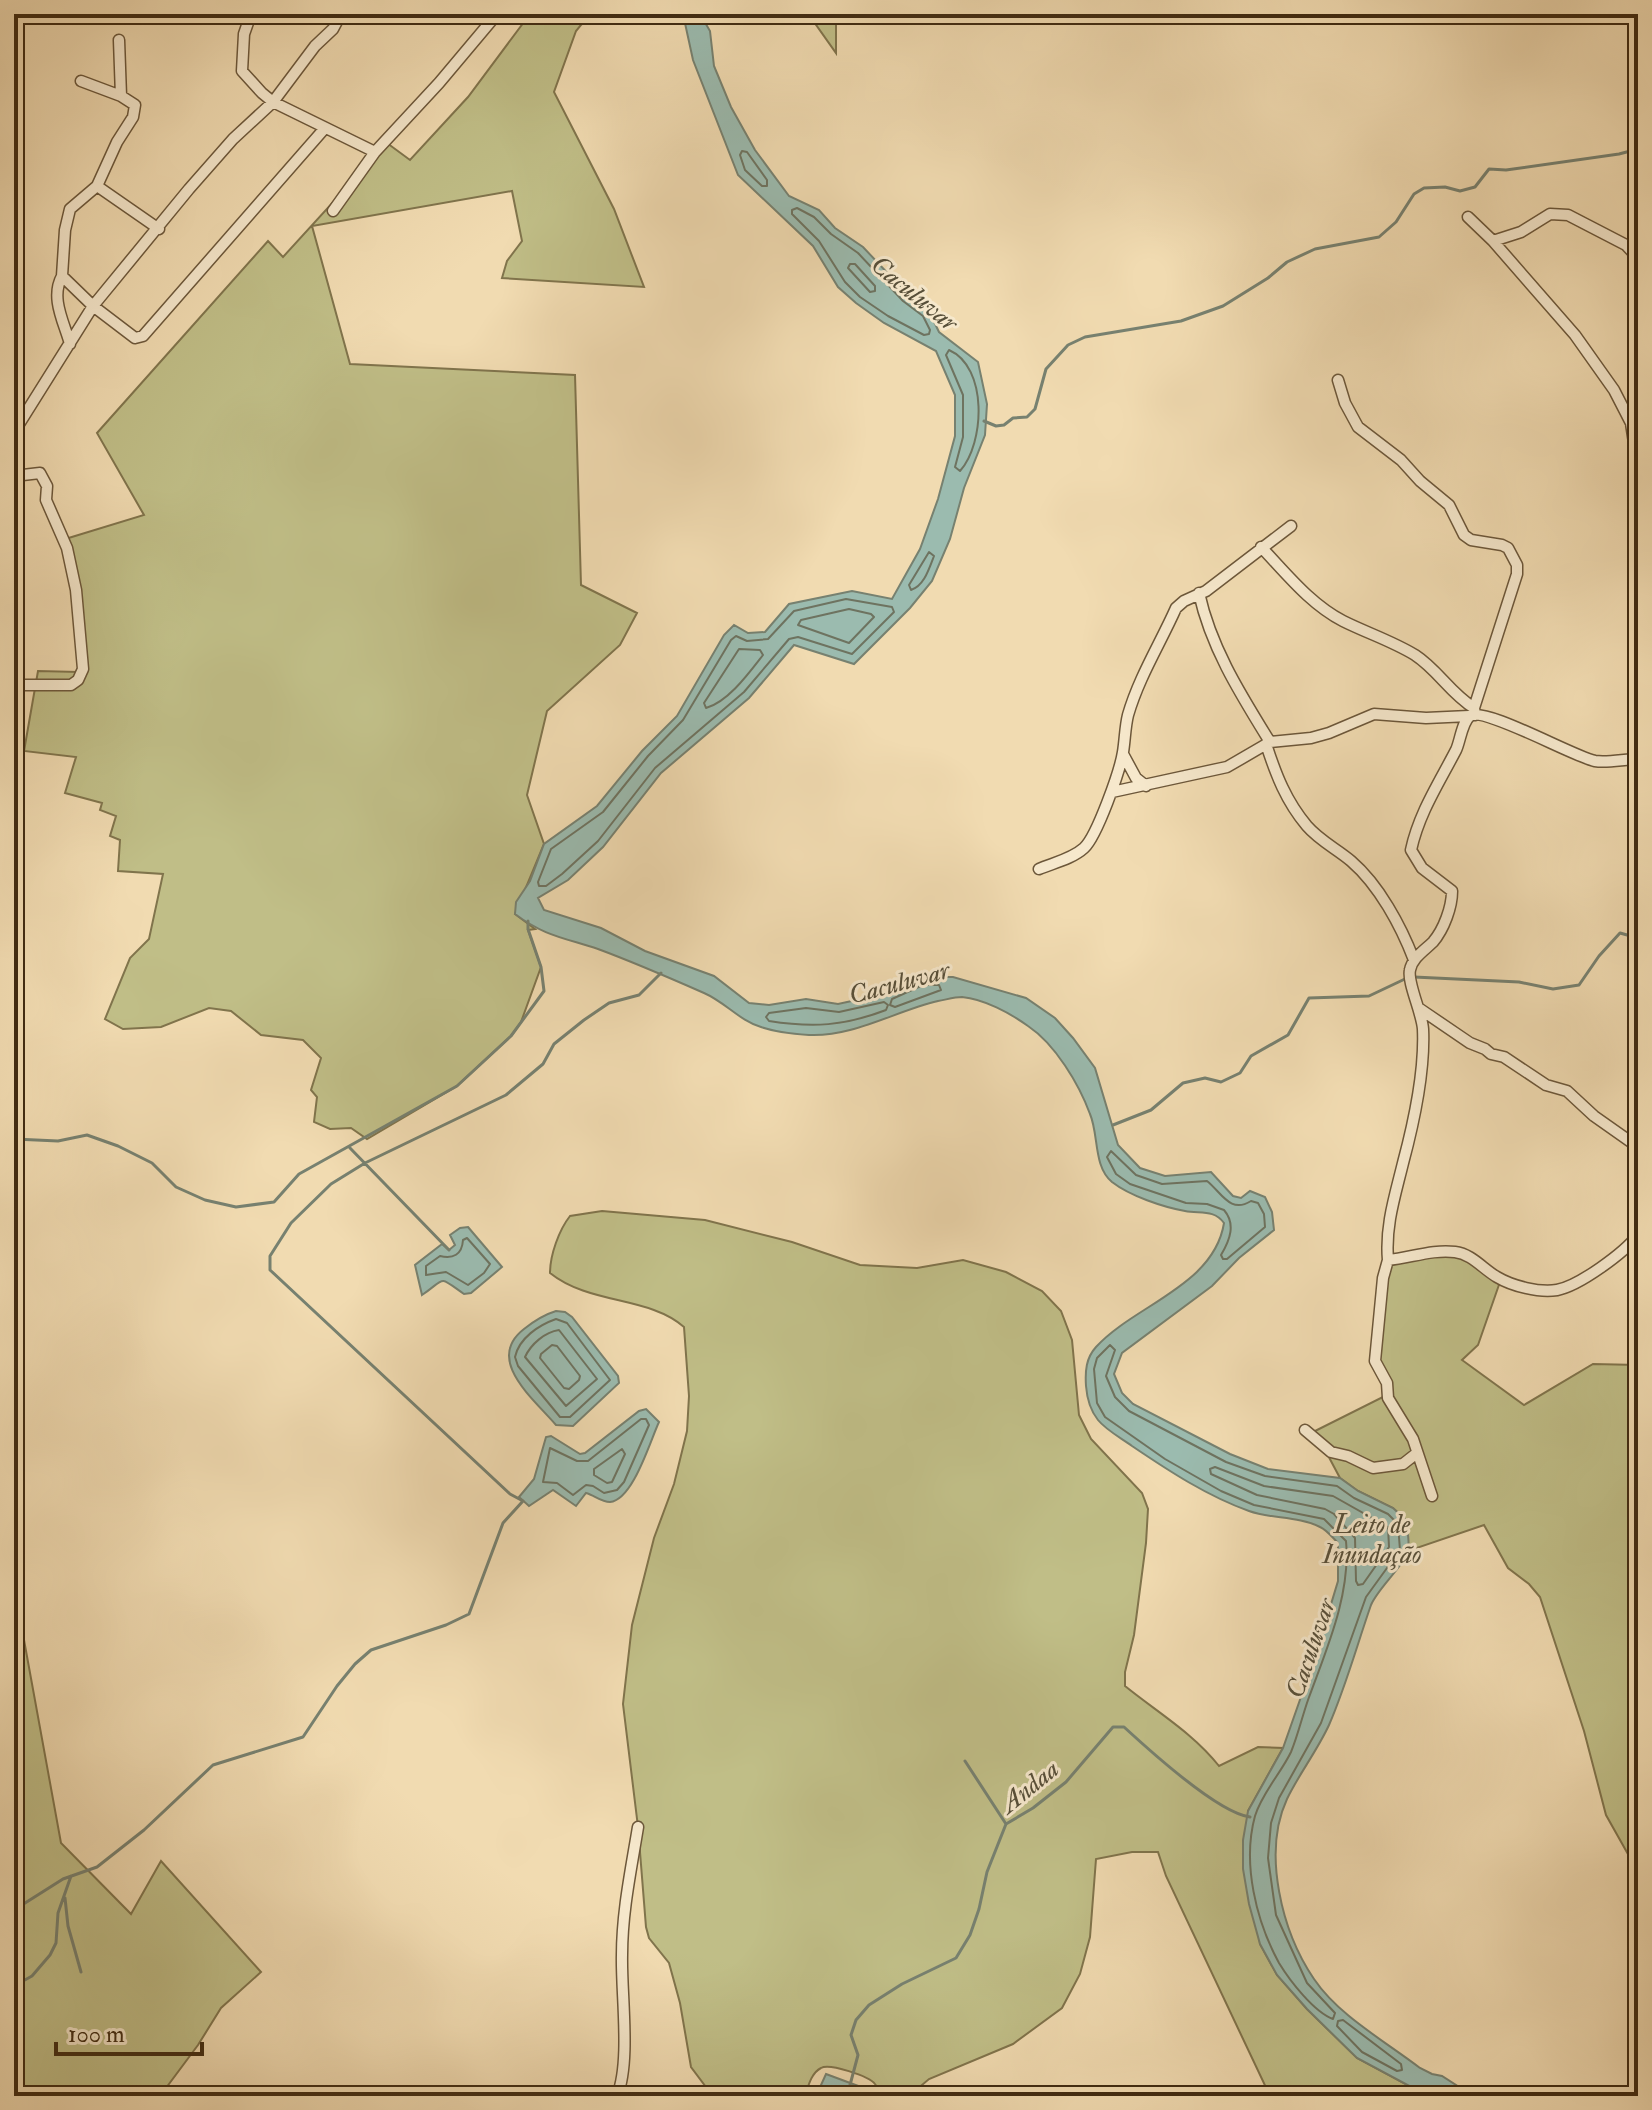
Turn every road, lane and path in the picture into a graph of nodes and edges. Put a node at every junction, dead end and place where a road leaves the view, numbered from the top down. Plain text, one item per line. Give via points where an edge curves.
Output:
1 (251, 14) edge
2 (341, 14) edge
3 (497, 14) edge
4 (119, 40) dead end
5 (81, 81) dead end
6 (121, 96) junction
7 (273, 102) junction
8 (325, 128) junction
9 (375, 152) junction
10 (97, 186) junction
11 (333, 211) dead end
12 (1468, 217) dead end
13 (159, 229) junction
14 (1493, 241) junction
15 (1638, 258) edge
16 (62, 276) junction
17 (93, 306) junction
18 (70, 344) junction
19 (1338, 380) dead end
20 (15, 424) edge
21 (1638, 469) edge
22 (14, 476) edge
23 (1291, 526) dead end
24 (1261, 547) junction
25 (1199, 593) junction
26 (14, 685) edge
27 (1473, 713) junction
28 (1268, 743) junction
29 (1123, 754) junction
30 (1638, 759) edge
31 (1146, 786) junction
32 (1112, 792) junction
33 (1039, 869) dead end
34 (1414, 960) junction
35 (1420, 1009) junction
36 (1638, 1147) edge
37 (1638, 1235) edge
38 (1388, 1260) junction
39 (1305, 1430) dead end
40 (1417, 1453) junction
41 (1432, 1496) dead end
42 (638, 1827) dead end
43 (617, 2096) edge

1 - 7 street via 242,71
2 - 7 street
3 - 9 street
4 - 6 street
5 - 6 street
6 - 10 street via 135,105 135,112
7 - 8 street
7 - 13 street via 233,139
8 - 9 street
8 - 17 street via 143,336 129,336
9 - 11 street
10 - 13 street
10 - 16 street via 70,209
12 - 14 street
13 - 17 street
14 - 15 street via 1550,214 1568,215 1626,245
14 - 21 street via 1575,335 1614,390 1631,423
16 - 17 street
16 - 18 street via 58,307
17 - 18 street
18 - 20 street
19 - 27 street via 1358,427 1449,505 1464,535 1502,545 1513,556 1517,574
22 - 26 street via 40,473 47,486 46,500 67,548 76,590 83,669 71,685
23 - 24 street
24 - 25 street
24 - 27 street via 1321,606 1416,656
25 - 28 street via 1227,670
25 - 29 street via 1176,608 1145,671 1128,716
27 - 28 street via 1426,718 1382,713 1311,738
27 - 30 street via 1598,761
27 - 34 street via 1413,840 1411,850 1422,868 1452,891 1436,938
28 - 31 street via 1227,767
28 - 34 street via 1278,783 1292,806 1374,887 1404,933
29 - 31 street
29 - 32 street
31 - 32 street
32 - 33 street via 1083,849
34 - 35 street via 1409,976
35 - 36 street via 1473,1045 1567,1091
35 - 38 street via 1423,1056 1418,1098 1390,1210
37 - 38 street via 1616,1256 1561,1290 1509,1283 1458,1252
38 - 40 street via 1375,1361
39 - 40 street via 1331,1452 1373,1468 1403,1464
40 - 41 street
42 - 43 street via 623,1921 624,2009

